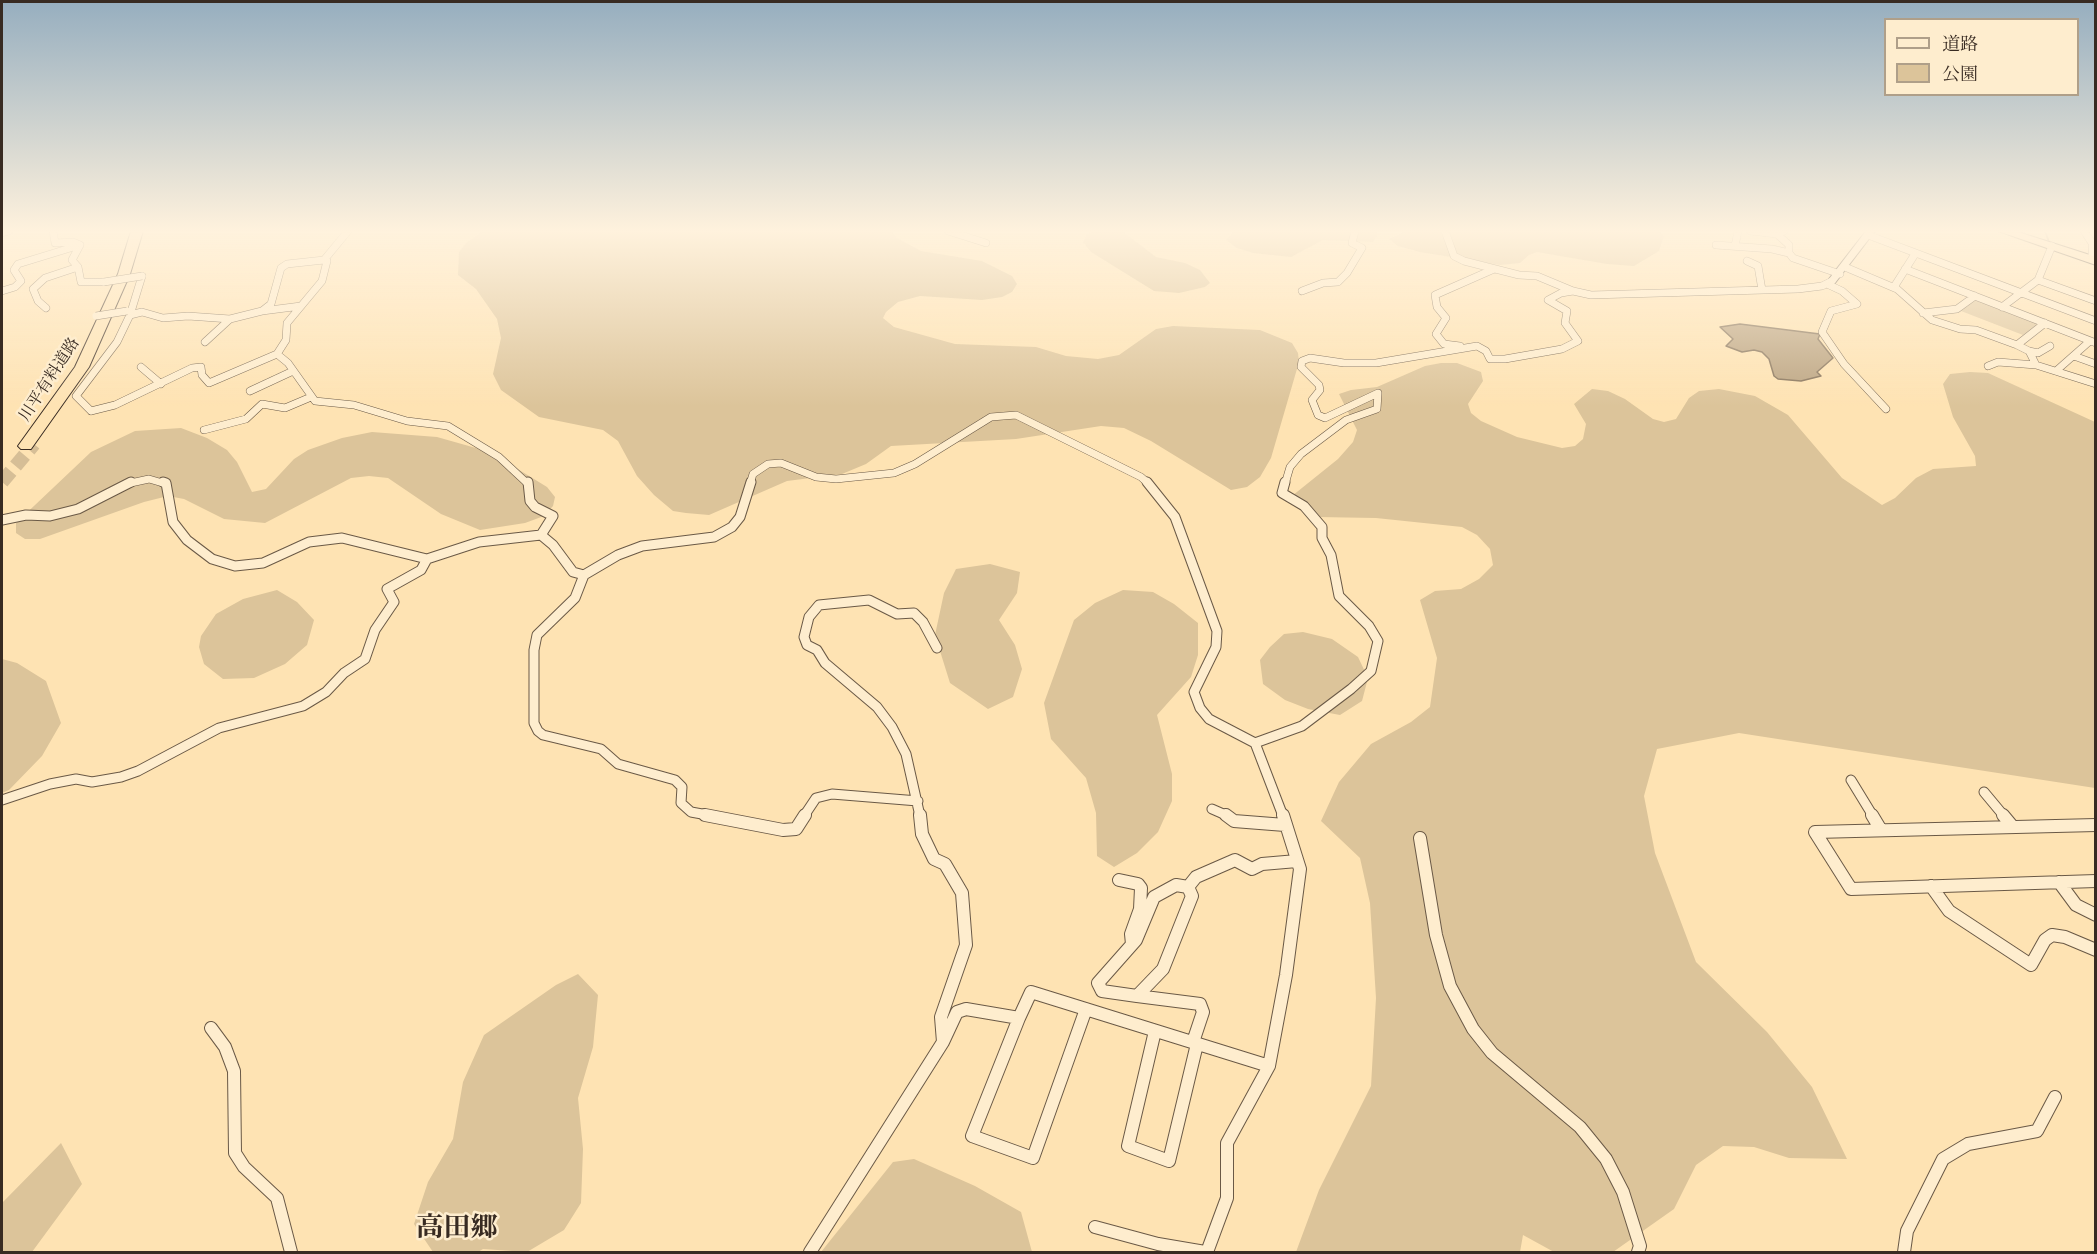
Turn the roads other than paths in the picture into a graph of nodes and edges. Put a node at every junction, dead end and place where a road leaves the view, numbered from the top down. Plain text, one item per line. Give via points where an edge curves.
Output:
1 (33, 290) edge
2 (117, 290) edge
3 (121, 290) edge
4 (137, 290) edge
5 (275, 290) edge
6 (315, 290) edge
7 (1306, 290) edge
8 (1449, 290) edge
9 (1569, 290) edge
10 (1762, 290) edge
11 (1841, 290) edge
12 (1897, 290) edge
13 (1958, 290) edge
14 (2012, 290) edge
15 (2026, 290) edge
16 (2064, 290) edge
17 (1302, 291) dead end
18 (1573, 291) junction
19 (2021, 293) junction
20 (1975, 296) junction
21 (2096, 301) edge
22 (301, 306) junction
23 (2002, 307) junction
24 (46, 308) dead end
25 (262, 311) junction
26 (129, 313) junction
27 (1923, 313) junction
28 (96, 316) dead end
29 (230, 319) junction
30 (1932, 321) junction
31 (2096, 321) edge
32 (2045, 323) junction
33 (1922, 324) dead end
34 (205, 342) dead end
35 (2093, 342) edge
36 (2017, 345) junction
37 (2050, 346) dead end
38 (1468, 347) junction
39 (2029, 351) junction
40 (278, 354) junction
41 (2074, 356) junction
42 (2096, 364) edge
43 (2036, 365) junction
44 (1988, 366) dead end
45 (141, 367) dead end
46 (293, 371) junction
47 (2056, 371) junction
48 (161, 384) junction
49 (2096, 384) edge
50 (250, 391) dead end
51 (311, 397) junction
52 (1886, 409) dead end
53 (204, 430) dead end
54 (2, 520) edge
55 (541, 535) junction
56 (427, 559) junction
57 (584, 576) junction
58 (937, 648) dead end
59 (1255, 743) junction
60 (1851, 780) dead end
61 (1984, 792) dead end
62 (2, 800) edge
63 (918, 801) junction
64 (1212, 809) dead end
65 (1285, 825) junction
66 (2094, 826) edge
67 (2013, 827) junction
68 (1881, 830) junction
69 (1420, 838) dead end
70 (1297, 861) junction
71 (1119, 880) dead end
72 (2096, 881) edge
73 (2059, 882) junction
74 (1931, 886) junction
75 (1188, 887) junction
76 (2096, 915) edge
77 (1132, 944) junction
78 (2096, 950) edge
79 (1137, 996) junction
80 (1086, 1009) junction
81 (1019, 1017) junction
82 (212, 1028) dead end
83 (1155, 1031) junction
84 (943, 1042) junction
85 (1195, 1043) junction
86 (1269, 1066) junction
87 (2055, 1097) dead end
88 (1095, 1227) dead end
89 (291, 1252) edge
90 (810, 1252) edge
91 (1206, 1252) edge
92 (1638, 1252) edge
93 (1904, 1252) edge

1 - 24 street
2 - 3 highway, 川平有料道路 via 82,367 30,445 90,364
4 - 26 street, bridge
5 - 25 street via 271,304
6 - 22 street
7 - 17 street
8 - 38 street via 1435,296 1437,307 1446,318 1436,334 1444,344
9 - 18 street
10 - 18 street via 1591,295
11 - 52 street via 1857,304 1831,311 1822,332 1844,364
12 - 27 street
13 - 20 street
14 - 19 street
15 - 19 street
16 - 21 street
18 - 38 street via 1548,300 1568,311 1565,323 1578,341 1572,345 1505,359 1490,359 1477,346
19 - 23 street
19 - 31 street
20 - 23 street
20 - 27 street via 1957,309
22 - 25 street
22 - 40 street via 286,323 286,340
23 - 32 street
25 - 29 street
26 - 28 street, bridge
26 - 29 street
26 - 48 street via 117,342 76,396 91,411 115,405
27 - 30 street
29 - 34 street
30 - 33 street
30 - 36 street via 1976,330
32 - 35 street
32 - 36 street
35 - 41 street
36 - 39 street
37 - 39 street via 2038,353
38 - 59 street via 1376,363 1302,360 1301,367 1319,385 1320,390 1312,400 1318,415 1325,418 1378,393 1377,409 1346,420 1301,453 1290,467 1282,493 1304,506 1322,527 1339,596 1369,626 1378,641 1371,671 1351,689 1302,726
39 - 43 street
40 - 46 street
40 - 48 street via 209,383 201,367
41 - 42 street
41 - 47 street
43 - 44 street via 1998,362
43 - 47 street
45 - 48 street
46 - 50 street
46 - 51 street
47 - 49 street
51 - 53 street via 285,408 262,404 246,419
51 - 55 street via 315,401 354,405 407,421 457,430 528,482 530,501 553,516
54 - 56 street via 78,509 127,483 149,479 166,483 173,522 187,540 212,559 235,566 263,563 309,542 342,537
55 - 56 street via 479,542
55 - 57 street via 553,544 573,572
56 - 62 street via 421,570 387,589 394,602 375,630 365,658 326,692 303,706 219,728 121,777 50,784
57 - 59 street via 618,555 642,546 714,537 724,532 740,517 753,474 768,464 781,463 816,477 836,479 894,473 991,417 1016,415 1141,477 1164,499 1185,541 1217,631 1216,646 1194,692 1209,719
57 - 63 street via 575,597 537,635 534,723 543,735 601,749 618,764 675,780 682,787 681,803 691,812 783,830 796,830 816,798 832,794
58 - 63 street via 914,613 897,614 869,600 819,605 809,617 804,637 807,645 818,650 825,663 877,707 892,727 906,754
59 - 65 street
60 - 68 street
61 - 67 street
63 - 84 street via 922,834 929,849 934,859 945,864 962,893 966,945 941,1017
64 - 65 street via 1234,821
65 - 70 street
66 - 67 street
67 - 68 street
68 - 74 street via 1815,832 1851,888
69 - 92 street via 1436,936 1450,986 1473,1029 1492,1053 1580,1126 1606,1159 1623,1192 1640,1246
70 - 75 street via 1262,864 1252,869 1235,860 1196,877
70 - 86 street via 1300,869 1286,975
71 - 77 street via 1141,888
72 - 73 street
73 - 74 street
73 - 76 street via 2076,905
74 - 78 street via 1949,911 2031,965 2052,935
75 - 77 street via 1176,885 1154,897
75 - 79 street via 1192,896 1170,956
77 - 79 street via 1098,982 1102,991
79 - 85 street via 1200,1004 1203,1012
80 - 81 street via 1031,992
80 - 81 street via 1032,1158 972,1136
80 - 83 street
81 - 84 street via 966,1009 957,1012
82 - 89 street via 234,1071 235,1154 277,1198
83 - 85 street
83 - 85 street via 1128,1146 1169,1161
84 - 90 street
85 - 86 street
86 - 91 street via 1227,1143 1227,1198
87 - 93 street via 2037,1131 1968,1144 1944,1159 1907,1231
88 - 91 street

